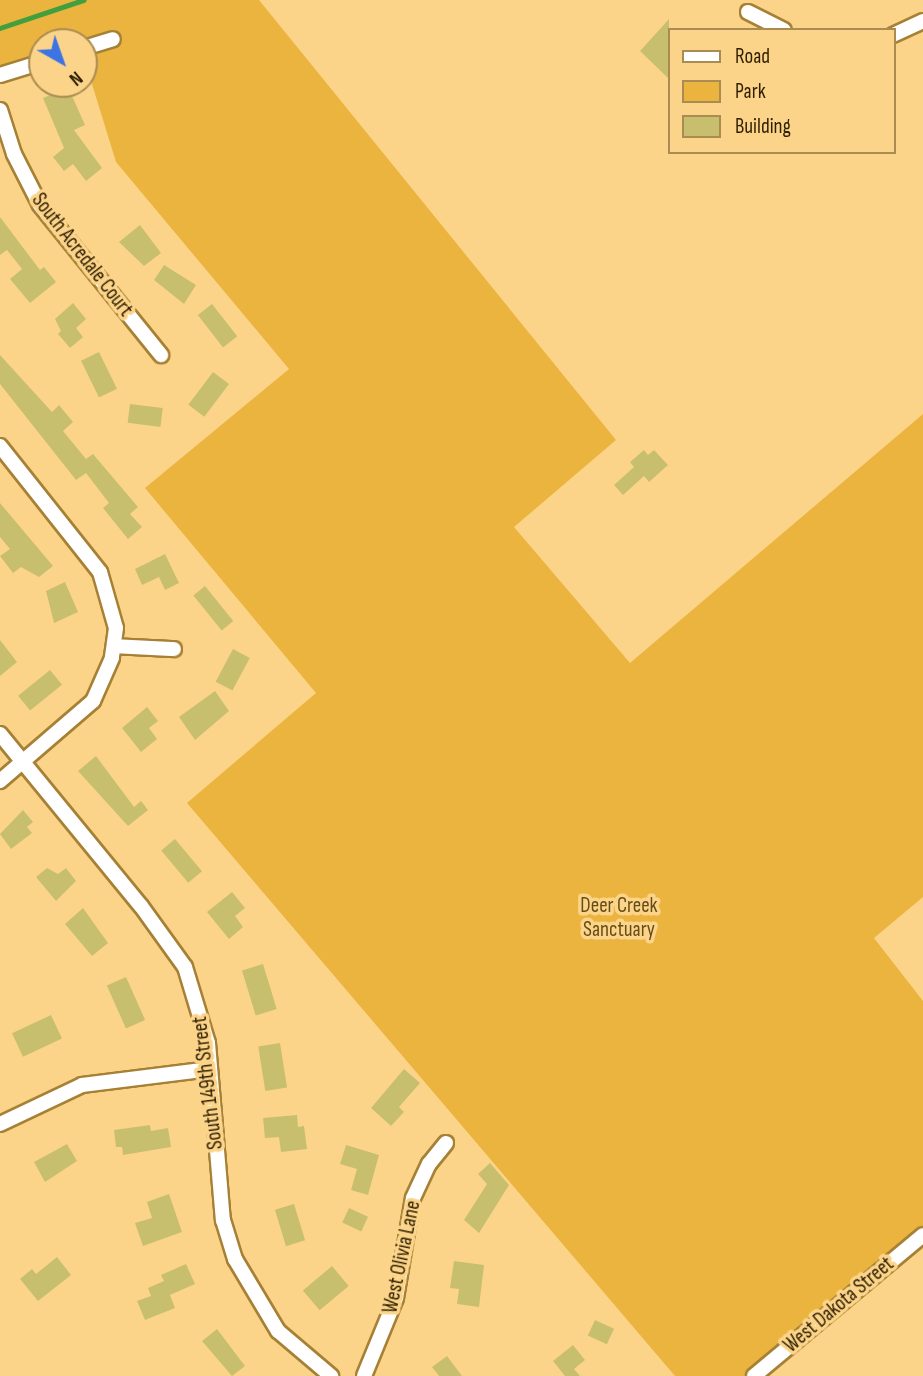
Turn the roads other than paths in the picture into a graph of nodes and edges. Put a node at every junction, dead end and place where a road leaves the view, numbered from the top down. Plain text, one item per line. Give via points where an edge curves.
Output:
1 (748, 12) dead end
2 (923, 21) edge
3 (780, 28) edge
4 (895, 34) edge
5 (113, 39) dead end
6 (98, 44) edge
7 (28, 66) edge
8 (0, 75) edge
9 (0, 110) edge
10 (161, 355) dead end
11 (0, 446) edge
12 (114, 646) junction
13 (174, 649) dead end
14 (0, 734) edge
15 (23, 762) junction
16 (0, 781) edge
17 (210, 1069) junction
18 (0, 1124) edge
19 (446, 1143) dead end
20 (923, 1235) edge
21 (331, 1376) edge
22 (363, 1376) edge
23 (754, 1376) edge

1 - 3 street
2 - 4 street
5 - 6 street
7 - 8 street
9 - 10 street, South Acredale Court via 40,205
11 - 12 street via 100,572 113,610
12 - 13 street
12 - 15 street via 93,701
14 - 15 street, South 149th Street
15 - 16 street
15 - 17 street, South 149th Street via 177,954 198,1000
17 - 18 street via 82,1085
17 - 21 street, South 149th Street via 223,1220 235,1259 278,1331
19 - 22 street, West Olivia Lane via 429,1164 413,1198 396,1298
20 - 23 street, West Dakota Street

